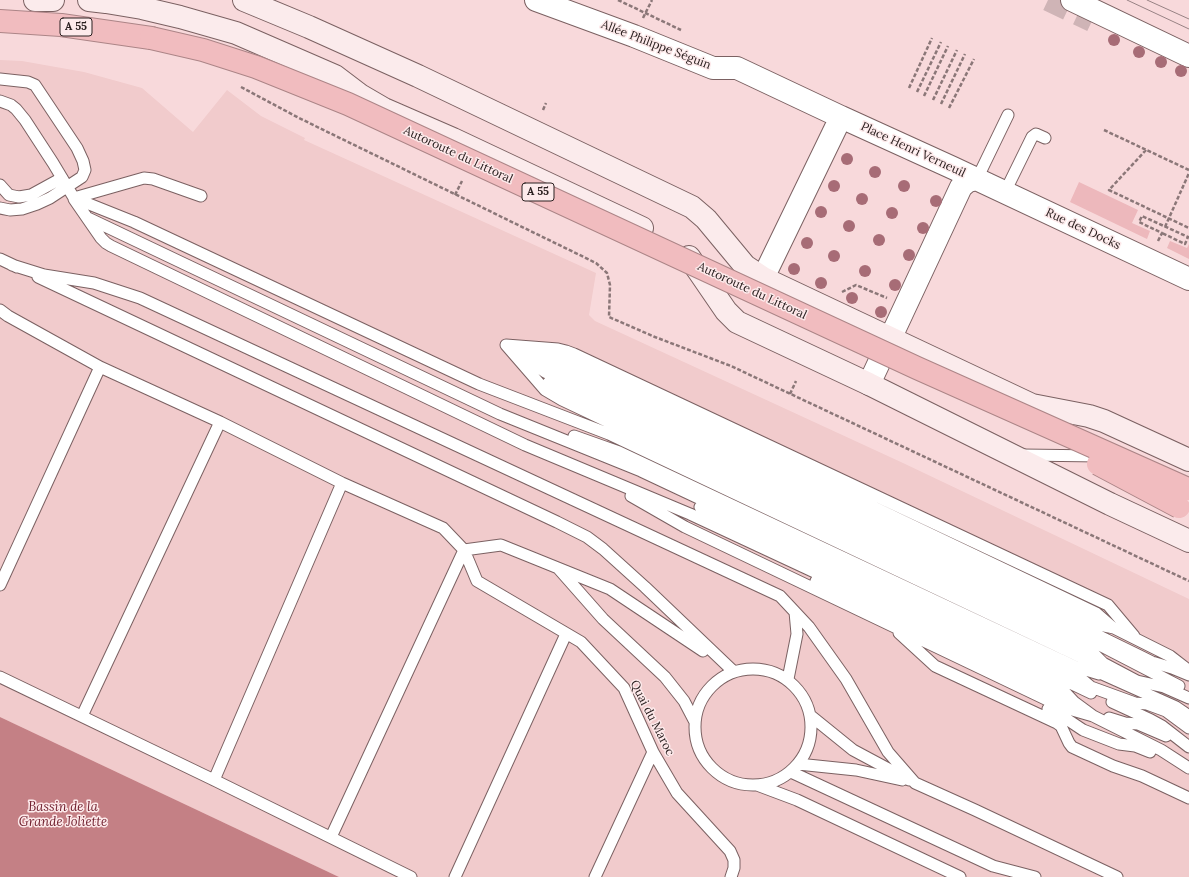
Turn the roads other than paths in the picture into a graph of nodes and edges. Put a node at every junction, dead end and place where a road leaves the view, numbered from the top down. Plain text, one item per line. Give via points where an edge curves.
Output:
1 (34, 0) edge
2 (53, 0) edge
3 (89, 0) edge
4 (244, 0) edge
5 (536, 0) edge
6 (1072, 0) edge
7 (0, 21) edge
8 (1189, 56) edge
9 (0, 79) edge
10 (0, 101) edge
11 (1008, 115) dead end
12 (841, 117) junction
13 (1045, 138) dead end
14 (977, 179) junction
15 (64, 182) junction
16 (0, 185) edge
17 (1005, 192) junction
18 (201, 196) dead end
19 (74, 198) junction
20 (0, 208) edge
21 (88, 218) junction
22 (0, 259) edge
23 (12, 265) junction
24 (763, 278) junction
25 (1189, 279) edge
26 (2, 316) edge
27 (890, 339) junction
28 (506, 345) junction
29 (100, 367) junction
30 (869, 384) junction
31 (1032, 406) junction
32 (500, 414) junction
33 (220, 422) junction
34 (1012, 455) junction
35 (1101, 456) junction
36 (1189, 460) edge
37 (587, 471) junction
38 (342, 483) junction
39 (1184, 498) edge
40 (1189, 541) edge
41 (464, 550) junction
42 (558, 568) junction
43 (0, 585) edge
44 (794, 612) junction
45 (892, 626) junction
46 (566, 634) junction
47 (1136, 639) junction
48 (1189, 671) edge
49 (733, 672) junction
50 (1189, 675) edge
51 (0, 677) edge
52 (1112, 678) junction
53 (788, 679) junction
54 (1189, 691) edge
55 (1189, 698) edge
56 (1089, 713) junction
57 (82, 716) junction
58 (811, 716) junction
59 (1189, 716) edge
60 (695, 722) junction
61 (1189, 728) edge
62 (1189, 748) edge
63 (653, 752) junction
64 (794, 768) junction
65 (1189, 769) edge
66 (214, 780) junction
67 (915, 783) junction
68 (757, 785) junction
69 (1189, 798) edge
70 (331, 837) junction
71 (412, 877) edge
72 (455, 877) edge
73 (595, 877) edge
74 (731, 877) edge
75 (960, 877) edge
76 (1035, 877) edge
77 (1117, 877) edge

1 - 2 street
3 - 30 street via 164,13 236,33 335,76 384,109 454,139 676,245 688,255 726,311 737,322
4 - 24 street via 418,76 692,207 745,266
5 - 12 street, Allée Philippe Séguin via 713,68 737,68
6 - 8 street
7 - 39 highway, Autoroute du Littoral / A 55, bridge via 61,25 151,38 203,50 256,67 348,104 917,368
9 - 15 lane via 35,84 77,148 83,161 84,174
10 - 15 lane via 11,105 25,120
11 - 14 lane
12 - 14 street, Place Henri Verneuil
12 - 24 street
13 - 17 lane via 1036,134 1032,137
14 - 17 street, Rue des Docks
14 - 27 street, Place Henri Verneuil via 968,181 961,187
15 - 16 lane via 19,197 9,195
15 - 19 lane
15 - 20 lane via 37,204 22,209
17 - 25 street, Rue des Docks
18 - 19 lane via 144,178
19 - 21 lane
19 - 52 lane via 134,222 479,384 609,434 1085,659 1100,673
21 - 32 lane
21 - 37 lane via 101,238 111,246 518,442
22 - 23 lane
23 - 44 lane via 44,275 94,282 140,298 780,596
23 - 49 lane via 587,537 645,587
24 - 27 street
26 - 29 lane
27 - 30 street, Place Henri Verneuil
27 - 31 street
28 - 47 lane via 1095,624 1114,628
28 - 47 lane via 566,351 581,357 1108,605
28 - 50 lane via 545,372 1152,662
28 - 54 lane via 551,385 1084,638
28 - 55 lane via 545,390 567,403 1090,650 1103,663 1137,682 1164,687
29 - 33 lane
29 - 43 lane
30 - 34 street
31 - 35 lane
31 - 36 street via 1104,420
32 - 52 lane via 563,432 619,452 1076,667
32 - 61 lane via 641,471 1079,677 1091,687 1166,711
32 - 62 lane via 574,452 629,474 1151,720
33 - 38 lane
33 - 57 lane
34 - 35 lane
34 - 40 street
35 - 39 lane
37 - 45 lane via 685,526
37 - 56 lane via 690,514 1048,681 1061,688
38 - 41 lane via 443,528
38 - 66 lane
41 - 42 lane via 501,545
41 - 46 lane, Quai du Maroc via 477,581
41 - 70 lane
42 - 49 lane via 610,589
42 - 60 lane via 603,619 665,677 684,701
44 - 53 lane via 797,634
44 - 67 lane via 809,627 846,678 888,752
45 - 56 lane via 1062,707
45 - 65 lane via 921,646 1062,716 1083,730 1119,744 1140,748
45 - 69 lane via 935,666 1057,723 1072,747
46 - 63 lane, Quai du Maroc via 581,642 624,688
46 - 72 lane
47 - 48 lane via 1170,656
49 - 53 lane via 752,668 771,670
49 - 60 lane via 718,680 706,691 698,706
51 - 57 lane
52 - 59 lane via 1176,707
53 - 58 lane via 803,696
56 - 62 lane via 1138,724
56 - 65 lane via 1161,750
57 - 66 lane
58 - 64 lane via 810,742 805,754
58 - 67 lane via 853,750
60 - 68 lane via 696,739 701,754 712,768 725,778 740,784
63 - 73 lane
63 - 74 lane, Quai du Maroc via 677,793 730,851 734,860
64 - 67 lane via 856,770
64 - 68 lane via 775,781
64 - 76 lane via 993,866
66 - 70 lane
67 - 77 lane
68 - 75 lane via 797,800
70 - 71 lane

